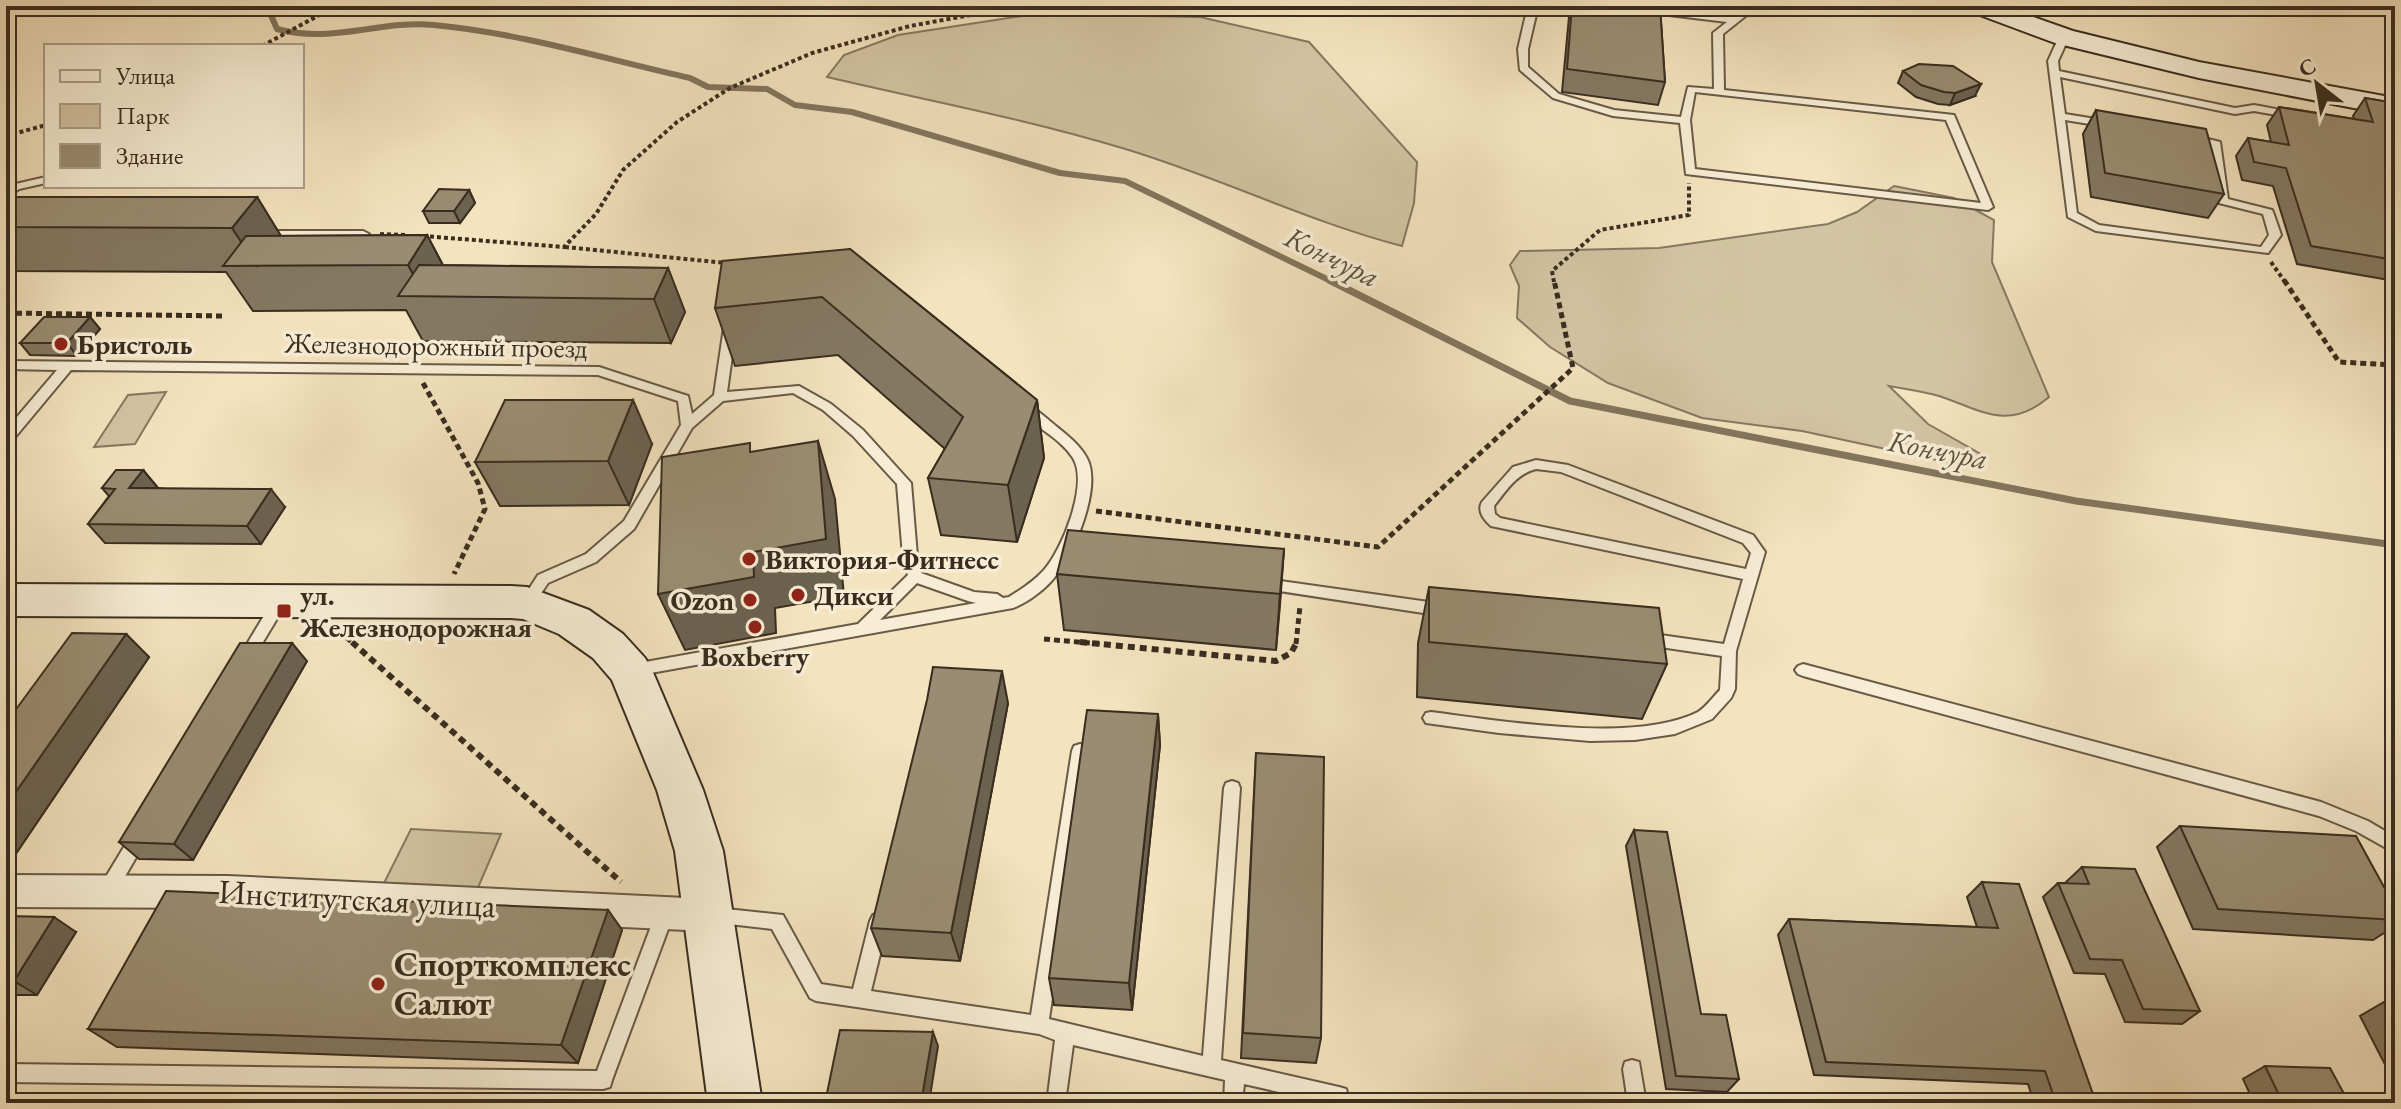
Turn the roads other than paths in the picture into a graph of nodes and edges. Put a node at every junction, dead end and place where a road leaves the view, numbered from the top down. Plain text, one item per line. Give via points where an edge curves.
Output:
1 (1533, 6) edge
2 (1619, 6) edge
3 (1753, 6) edge
4 (1978, 6) edge
5 (1735, 20) junction
6 (2064, 37) junction
7 (2054, 73) junction
8 (1719, 93) junction
9 (2395, 107) edge
10 (2060, 116) junction
11 (2300, 116) edge
12 (1685, 120) junction
13 (2122, 126) edge
14 (2184, 137) edge
15 (44, 180) edge
16 (6, 196) edge
17 (254, 234) edge
18 (363, 234) edge
19 (733, 310) edge
20 (6, 365) edge
21 (68, 365) junction
22 (720, 397) junction
23 (1016, 401) edge
24 (687, 425) junction
25 (6, 439) edge
26 (1751, 575) junction
27 (915, 576) junction
28 (1257, 583) edge
29 (6, 600) edge
30 (1013, 602) junction
31 (279, 603) junction
32 (527, 603) junction
33 (1456, 611) edge
34 (862, 628) junction
35 (1626, 636) edge
36 (1729, 651) junction
37 (240, 668) edge
38 (630, 670) junction
39 (1803, 670) dead end
40 (1431, 718) dead end
41 (1080, 751) edge
42 (1232, 788) dead end
43 (146, 826) edge
44 (2395, 846) edge
45 (6, 891) edge
46 (107, 891) junction
47 (882, 909) edge
48 (672, 913) junction
49 (860, 998) junction
50 (1039, 1025) junction
51 (1065, 1034) junction
52 (1211, 1067) junction
53 (1632, 1069) dead end
54 (6, 1073) edge
55 (1235, 1073) junction
56 (1339, 1096) dead end
57 (735, 1103) edge
58 (1056, 1103) edge
59 (1233, 1103) edge
60 (1637, 1103) edge

1 - 12 lane via 1523,68 1556,96 1613,113
2 - 5 lane
3 - 5 lane
4 - 6 street
5 - 8 lane via 1718,33
6 - 7 lane via 2053,61
6 - 9 street via 2199,70
7 - 10 lane
7 - 11 lane via 2235,111 2254,108
8 - 12 lane via 1691,89
8 - 12 lane via 1950,117 1988,207 1690,172
10 - 13 lane
10 - 14 lane via 2072,215 2096,228 2264,251 2275,235 2268,212 2223,201 2215,142
15 - 16 lane via 15,187
17 - 18 lane
19 - 22 lane
20 - 21 lane, Железнодорожный проезд
21 - 24 lane, Железнодорожный проезд via 599,371 684,399
21 - 25 lane
22 - 24 lane
22 - 27 lane via 795,389 858,433 904,483
23 - 30 lane via 1082,461 1085,489 1071,556
24 - 32 lane via 629,525 591,558 543,579
26 - 26 lane via 1758,552 1748,539 1563,468 1539,464 1515,469 1487,505 1496,522
26 - 36 lane
27 - 30 lane via 973,597
27 - 34 lane
28 - 33 lane
29 - 31 street
30 - 34 lane
31 - 32 street
31 - 37 lane
32 - 38 street via 574,622
34 - 38 lane
35 - 36 lane
36 - 40 lane via 1729,685 1717,708 1691,723 1618,736
38 - 48 street via 699,851
39 - 44 lane via 2321,809
41 - 50 lane
42 - 52 lane
43 - 46 lane
45 - 46 street, Институтская улица
46 - 48 street, Институтская улица
47 - 49 lane
48 - 49 lane via 777,921 816,992
48 - 54 lane via 603,1080
48 - 57 street
49 - 50 lane
50 - 51 lane
51 - 52 lane
51 - 58 lane
52 - 55 lane
53 - 60 lane
55 - 56 lane
55 - 59 lane

